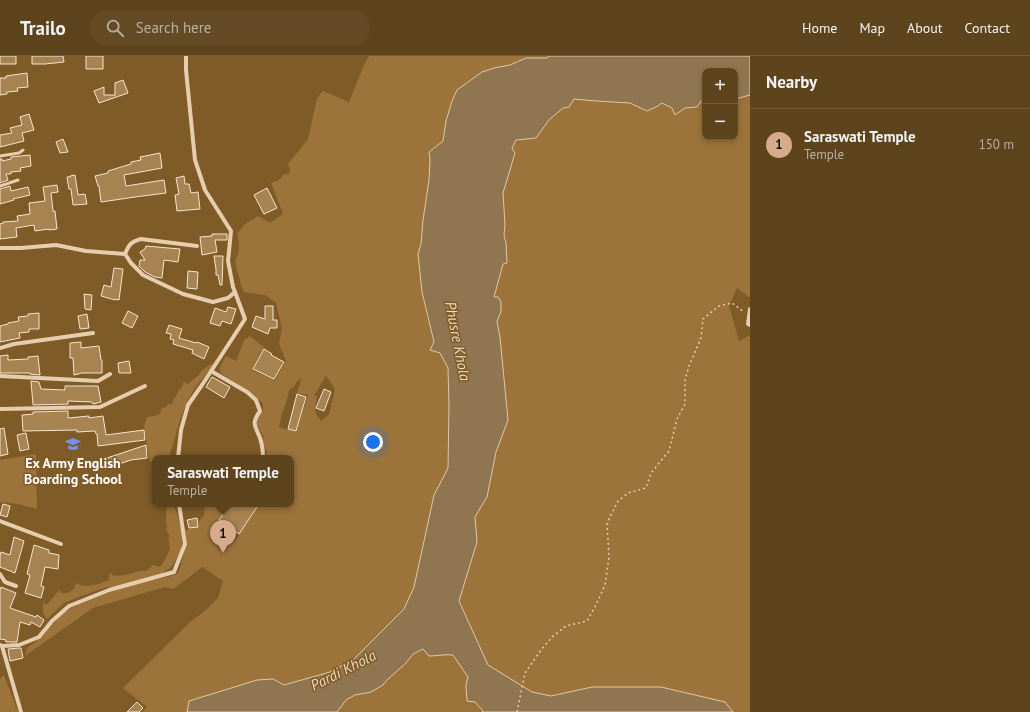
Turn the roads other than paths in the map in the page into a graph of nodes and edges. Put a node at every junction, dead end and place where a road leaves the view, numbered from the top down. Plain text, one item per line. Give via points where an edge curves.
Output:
1 (186, 56) edge
2 (23, 150) dead end
3 (0, 156) edge
4 (18, 180) dead end
5 (0, 186) edge
6 (198, 246) dead end
7 (0, 248) edge
8 (125, 254) junction
9 (234, 292) junction
10 (750, 309) edge
11 (750, 325) edge
12 (93, 333) dead end
13 (0, 348) edge
14 (211, 371) junction
15 (110, 374) dead end
16 (0, 376) edge
17 (145, 386) dead end
18 (0, 409) edge
19 (178, 455) edge
20 (263, 455) edge
21 (179, 507) edge
22 (0, 521) edge
23 (61, 544) dead end
24 (0, 574) edge
25 (16, 586) dead end
26 (1, 646) edge
27 (21, 712) edge

1 - 9 street via 195,160 205,190 231,231 228,261
2 - 3 lane
4 - 5 lane
6 - 8 street via 141,239 133,241
7 - 8 street via 56,245
8 - 9 street via 143,275 183,294 213,302 228,298
9 - 14 street via 245,319
10 - 11 street
12 - 13 street
14 - 19 street via 188,405 181,430
14 - 20 street via 256,400 260,411 255,418 255,426
15 - 16 street via 98,382
17 - 18 street via 100,407
21 - 26 street via 185,544 174,572 109,590 69,606 39,637 19,645
22 - 23 street
24 - 25 street via 5,582
26 - 27 street

